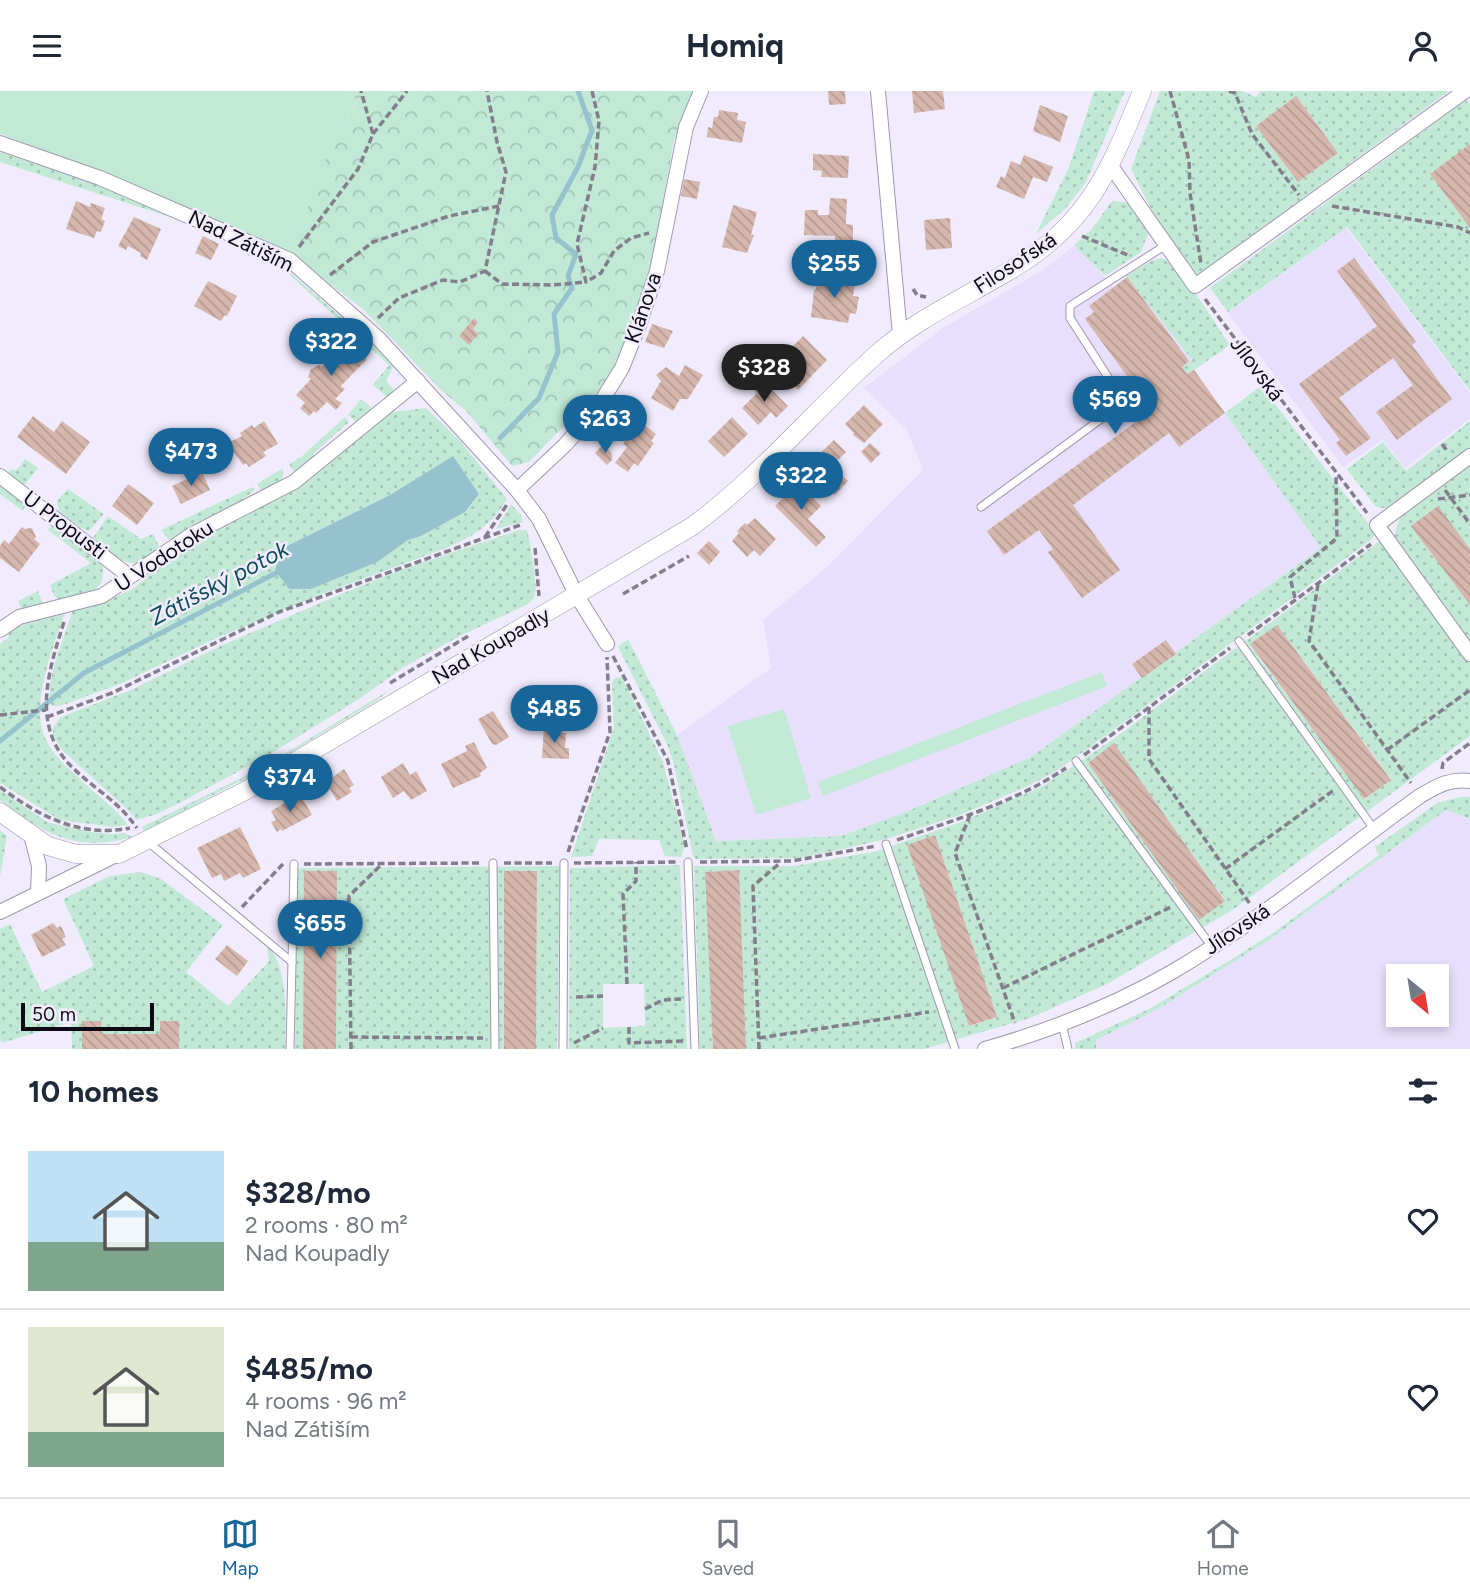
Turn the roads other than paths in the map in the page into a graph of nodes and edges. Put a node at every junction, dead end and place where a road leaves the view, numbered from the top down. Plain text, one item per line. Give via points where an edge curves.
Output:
1 (701, 91) edge
2 (878, 91) edge
3 (1142, 91) edge
4 (1465, 91) edge
5 (0, 143) edge
6 (1111, 166) junction
7 (1167, 245) junction
8 (900, 335) junction
9 (418, 381) junction
10 (1470, 456) edge
11 (0, 477) edge
12 (517, 490) junction
13 (981, 507) dead end
14 (129, 576) junction
15 (577, 596) junction
16 (0, 630) edge
17 (1239, 641) dead end
18 (607, 644) road end
19 (1470, 654) edge
20 (1076, 761) road end
21 (1470, 781) edge
22 (0, 812) edge
23 (1374, 829) junction
24 (31, 834) junction
25 (141, 834) junction
26 (886, 844) road end
27 (119, 854) junction
28 (688, 862) road end
29 (492, 863) dead end
30 (564, 863) road end
31 (294, 864) dead end
32 (38, 893) junction
33 (0, 912) edge
34 (1212, 947) junction
35 (292, 962) junction
36 (1062, 1024) junction
37 (694, 1045) edge
38 (290, 1049) edge
39 (495, 1049) edge
40 (563, 1049) edge
41 (955, 1049) edge
42 (985, 1049) edge
43 (1068, 1049) edge

1 - 12 street, Klánova via 686,127 653,282 622,368 596,410
2 - 8 street
3 - 6 street, Filosofská
4 - 7 street via 1199,283
5 - 9 street, Nad Zátiším via 100,178 290,260
6 - 7 street
6 - 8 street, Filosofská via 1065,229 1023,262
7 - 13 lane via 1070,306 1070,318 1124,402
8 - 15 street, Nad Koupadly via 713,511
9 - 12 street, Nad Zátiším
9 - 14 street, U Vodotoku via 294,482 191,535
10 - 19 street via 1377,525
11 - 14 street, U Propusti
12 - 15 street, Nad Zátiším via 539,519
14 - 16 street, U Vodotoku via 102,596 19,617
15 - 18 street, Nad Zátiším
15 - 25 street, Nad Koupadly via 245,790
17 - 23 lane
20 - 34 lane
21 - 23 street, Jílovská via 1441,783
22 - 24 street
23 - 34 street, Jílovská
24 - 27 street via 48,846 76,854
24 - 32 street via 39,866
25 - 27 street, Nad Koupadly
25 - 35 lane
26 - 41 lane
27 - 32 street, Nad Koupadly
28 - 37 lane
29 - 39 lane
30 - 40 lane
31 - 35 lane
32 - 33 street, Nad Koupadly
34 - 36 street, Jílovská via 1171,973
35 - 38 lane
36 - 42 street, Jílovská
36 - 43 lane

